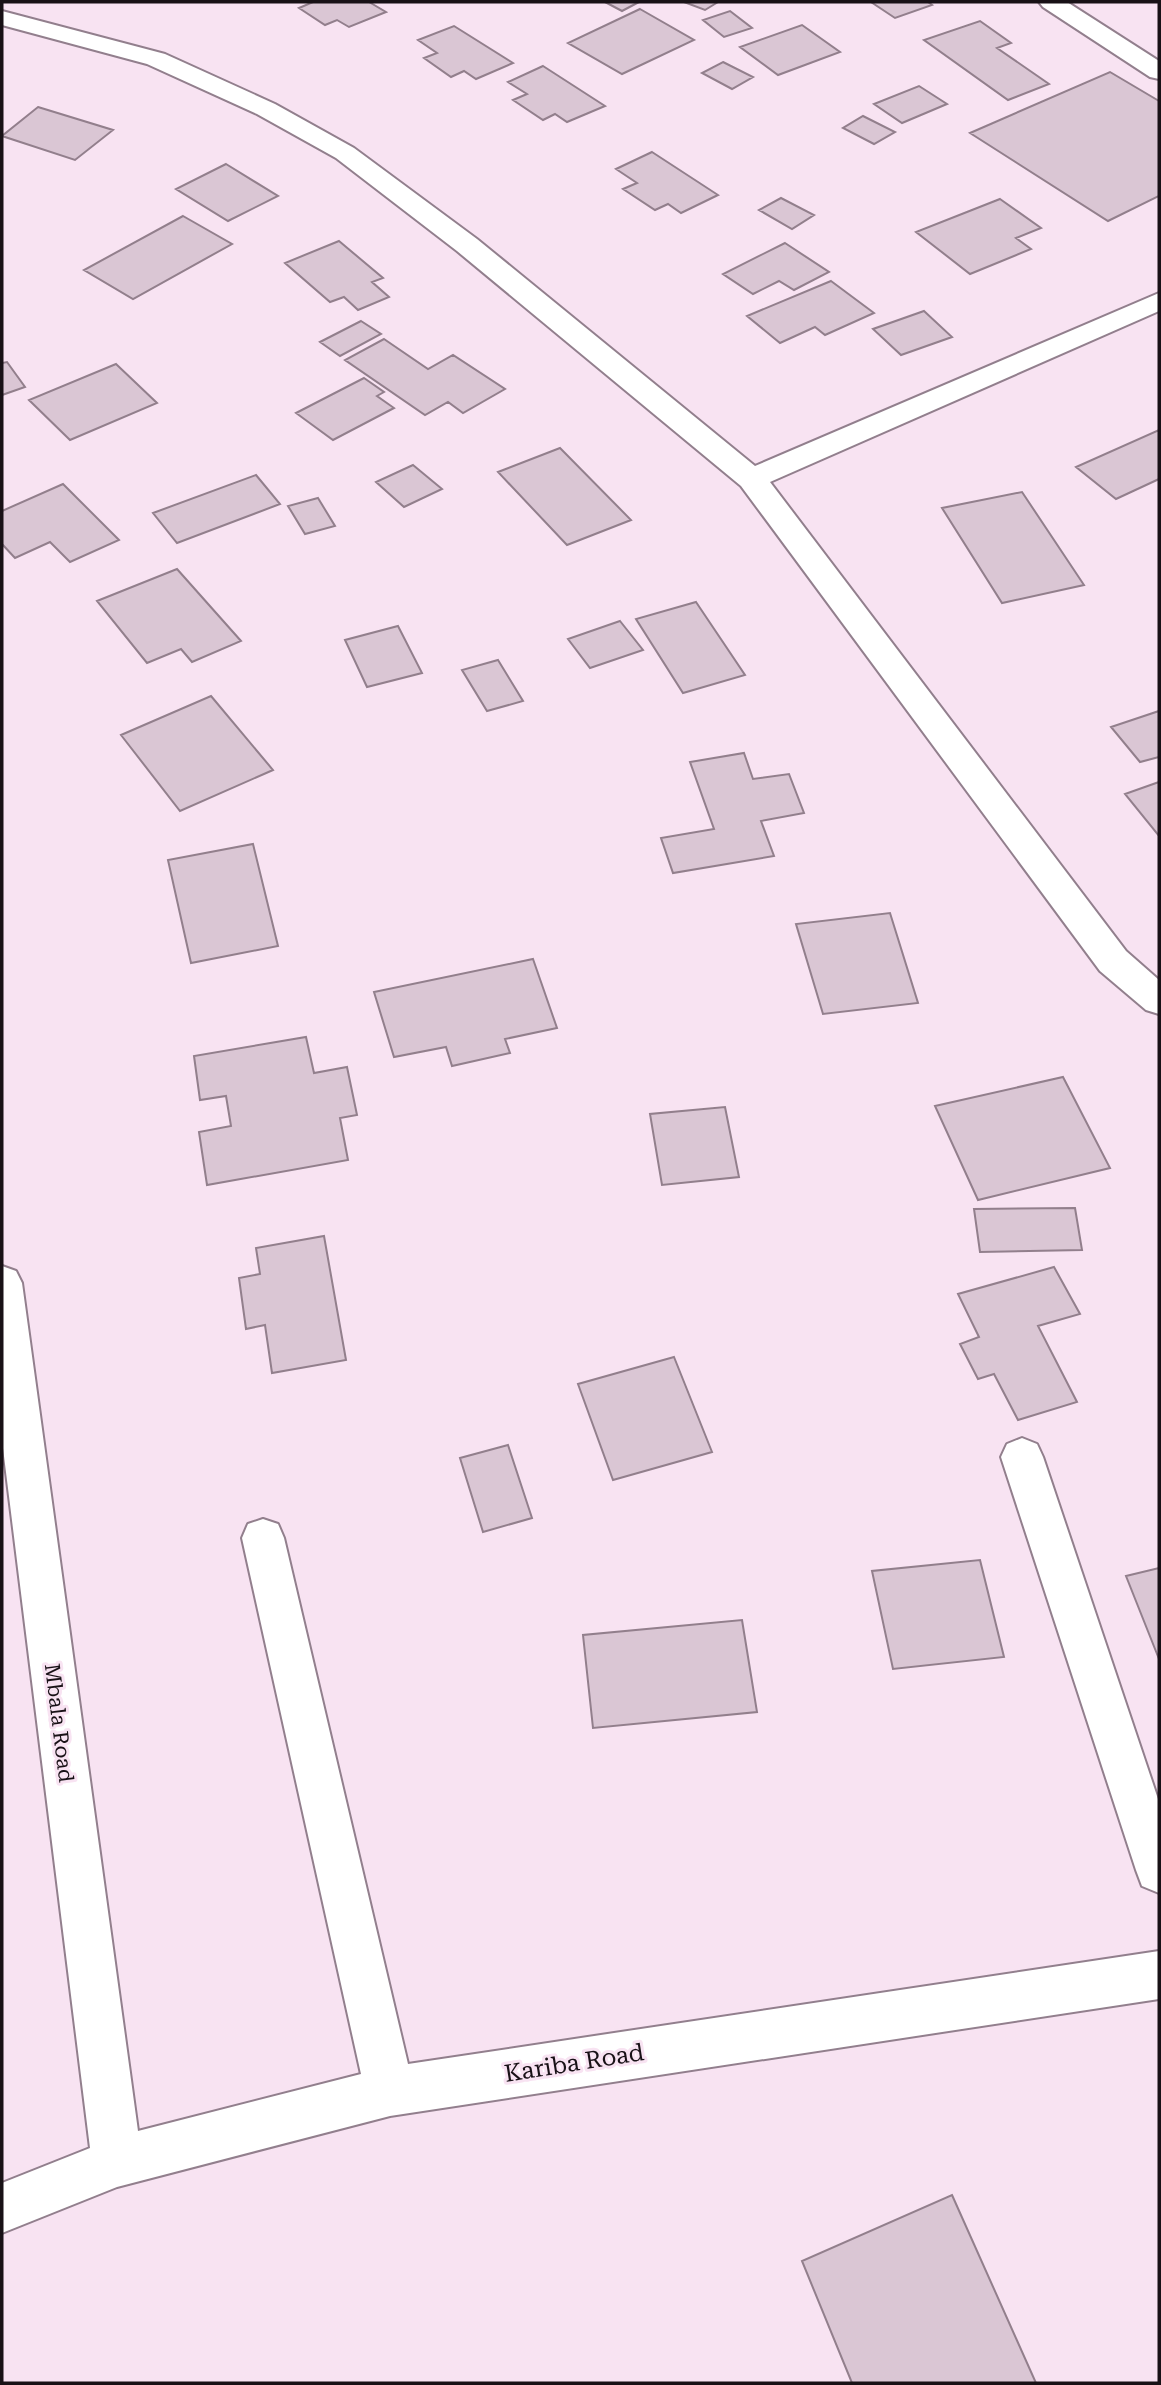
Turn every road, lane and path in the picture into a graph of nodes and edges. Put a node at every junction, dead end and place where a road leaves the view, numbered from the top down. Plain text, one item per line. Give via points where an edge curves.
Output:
1 (1051, 2) edge
2 (2, 18) edge
3 (1159, 72) edge
4 (1159, 301) edge
5 (752, 480) junction
6 (1159, 1000) edge
7 (2, 1283) edge
8 (1022, 1457) dead end
9 (263, 1538) dead end
10 (1159, 1870) edge
11 (1159, 1975) edge
12 (390, 2091) junction
13 (117, 2162) junction
14 (2, 2208) edge

1 - 3 street
2 - 5 street via 156,59 266,109 345,153 467,245
4 - 5 street
5 - 6 street via 1113,961
7 - 13 street, Mbala Road
8 - 10 street
9 - 12 street
11 - 12 street, Kariba Road
12 - 13 street, Kariba Road
13 - 14 street, Kariba Road

